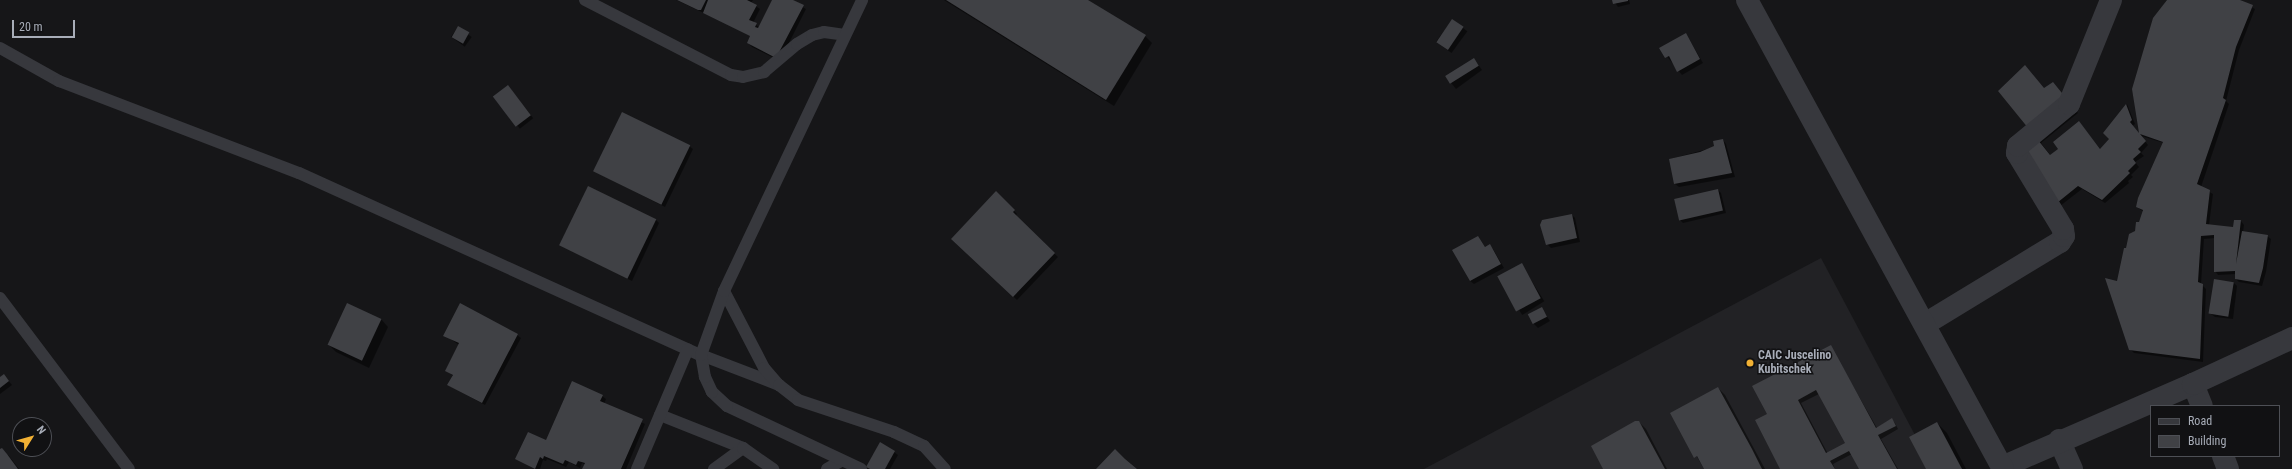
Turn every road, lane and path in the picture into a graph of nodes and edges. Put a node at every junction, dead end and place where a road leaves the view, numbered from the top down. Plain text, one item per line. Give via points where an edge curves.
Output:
1 (585, 0) edge
2 (862, 0) edge
3 (1747, 0) edge
4 (2111, 0) edge
5 (845, 35) junction
6 (0, 48) edge
7 (724, 290) junction
8 (0, 298) edge
9 (1926, 324) junction
10 (2292, 338) edge
11 (688, 349) junction
12 (701, 355) junction
13 (2193, 384) junction
14 (779, 385) junction
15 (2202, 405) edge
16 (660, 414) junction
17 (2059, 440) junction
18 (743, 448) junction
19 (2223, 457) edge
20 (841, 461) junction
21 (942, 468) edge
22 (2003, 468) edge
23 (129, 469) edge
24 (638, 469) edge
25 (714, 469) edge
26 (773, 469) edge
27 (827, 469) edge
28 (861, 469) edge
29 (2072, 469) edge
30 (2228, 469) edge

1 - 5 lane via 731,75 743,77 764,72 797,44 812,35 824,32
2 - 5 lane
3 - 9 street
4 - 9 street via 2069,104 2018,146 2017,154 2063,229 2064,236 2060,242
5 - 7 lane
6 - 11 lane via 59,81 298,173
7 - 12 lane
7 - 14 lane via 764,368
8 - 23 lane
9 - 22 street
10 - 13 street
11 - 12 lane
11 - 16 lane
12 - 14 lane
12 - 20 lane via 704,377 712,392 727,406
13 - 15 street
13 - 17 street
14 - 21 lane via 798,400 894,432 924,446
16 - 18 lane
16 - 24 lane
17 - 22 street
17 - 29 street
18 - 25 lane
18 - 26 lane
19 - 30 street
20 - 27 lane
20 - 28 lane

